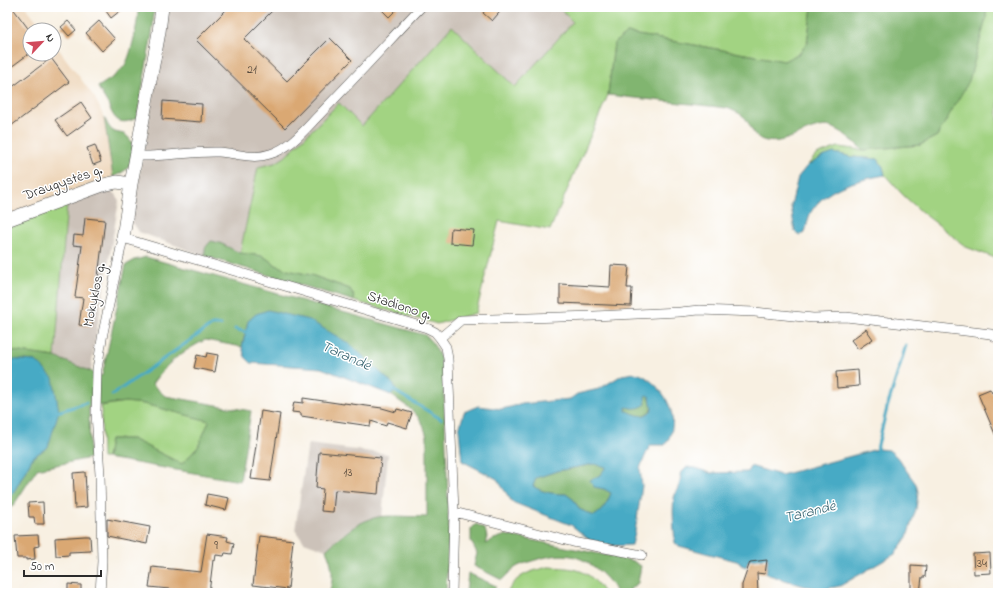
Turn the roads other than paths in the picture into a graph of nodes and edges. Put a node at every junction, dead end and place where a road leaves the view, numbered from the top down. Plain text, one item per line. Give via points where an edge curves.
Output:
1 (162, 7) edge
2 (421, 7) edge
3 (137, 156) junction
4 (131, 184) junction
5 (7, 220) edge
6 (123, 238) junction
7 (440, 338) junction
8 (998, 339) edge
9 (454, 512) junction
10 (642, 555) dead end
11 (100, 593) edge
12 (452, 593) edge

1 - 3 street, Mokyklos g.
2 - 3 street via 335,99 293,141 280,150 254,157 220,152
3 - 4 street, Mokyklos g.
4 - 5 street, Draugystės g. via 117,182 103,185
4 - 6 street, Mokyklos g.
6 - 7 street, Stadiono g. via 427,328
6 - 11 street, Mokyklos g. via 97,369 96,413 102,561
7 - 8 street via 461,320 699,310 814,318 846,317 991,334
7 - 9 street, Stadiono g. via 446,348 448,359
9 - 10 street via 573,542
9 - 12 street, Stadiono g.

